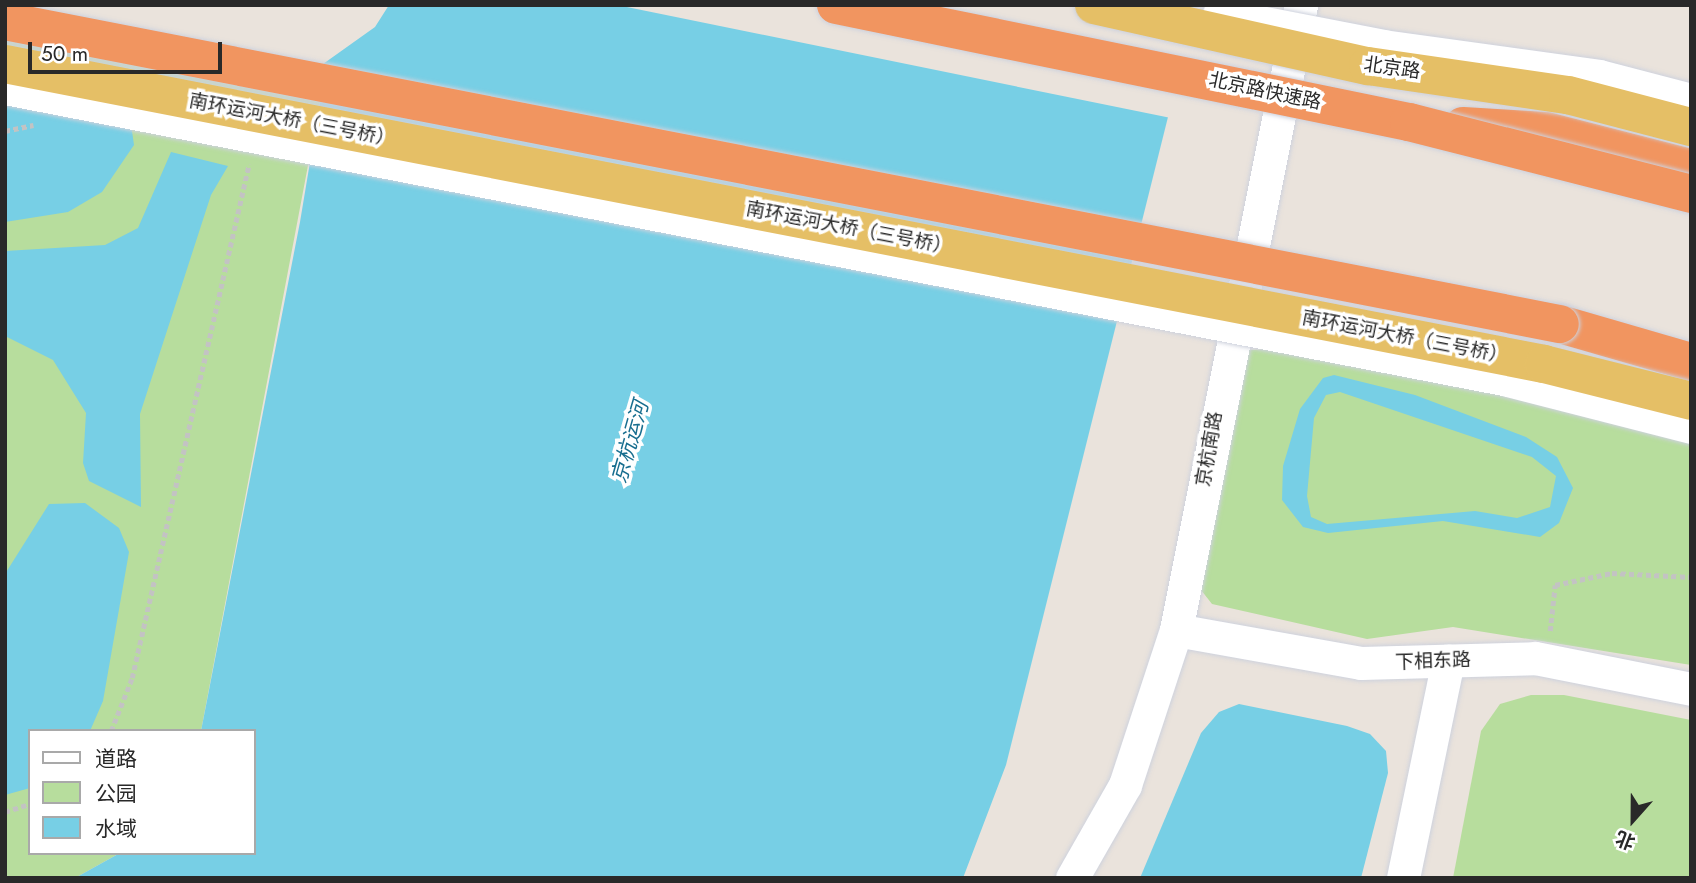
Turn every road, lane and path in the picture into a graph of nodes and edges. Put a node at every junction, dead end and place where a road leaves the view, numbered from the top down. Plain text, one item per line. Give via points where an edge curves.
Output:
1 (836, 5) edge
2 (1094, 5) edge
3 (1172, 5) edge
4 (1301, 5) edge
5 (5, 21) edge
6 (5, 64) edge
7 (5, 88) edge
8 (1691, 100) edge
9 (1409, 122) junction
10 (1691, 127) edge
11 (253, 149) dead end
12 (1691, 168) edge
13 (1691, 194) edge
14 (1560, 324) junction
15 (1691, 349) edge
16 (1691, 362) edge
17 (1691, 401) edge
18 (1691, 427) edge
19 (1691, 576) edge
20 (1175, 630) junction
21 (1448, 660) junction
22 (1547, 660) junction
23 (1691, 689) edge
24 (112, 729) edge
25 (28, 805) edge
26 (5, 812) edge
27 (1072, 878) edge
28 (1403, 878) edge

1 - 9 highway, 北京路快速路, bridge
2 - 10 main road, 北京路, bridge via 1368,66 1568,95
3 - 8 street, bridge via 1382,46 1599,76
4 - 20 street, 京杭南路
5 - 14 highway, bridge
6 - 17 main road, 南环运河大桥（三号桥）, bridge via 1530,361
7 - 18 street, bridge via 1508,380
9 - 12 highway, bridge via 1546,131
9 - 13 highway, 北京路快速路, bridge
11 - 24 path via 132,678
14 - 15 highway
14 - 16 highway
19 - 22 path via 1612,573 1555,585
20 - 21 street, 下相东路 via 1361,663
20 - 27 street, 京杭南路 via 1125,785
21 - 22 street, 下相东路
21 - 28 street
22 - 23 street, 下相东路
25 - 26 path

